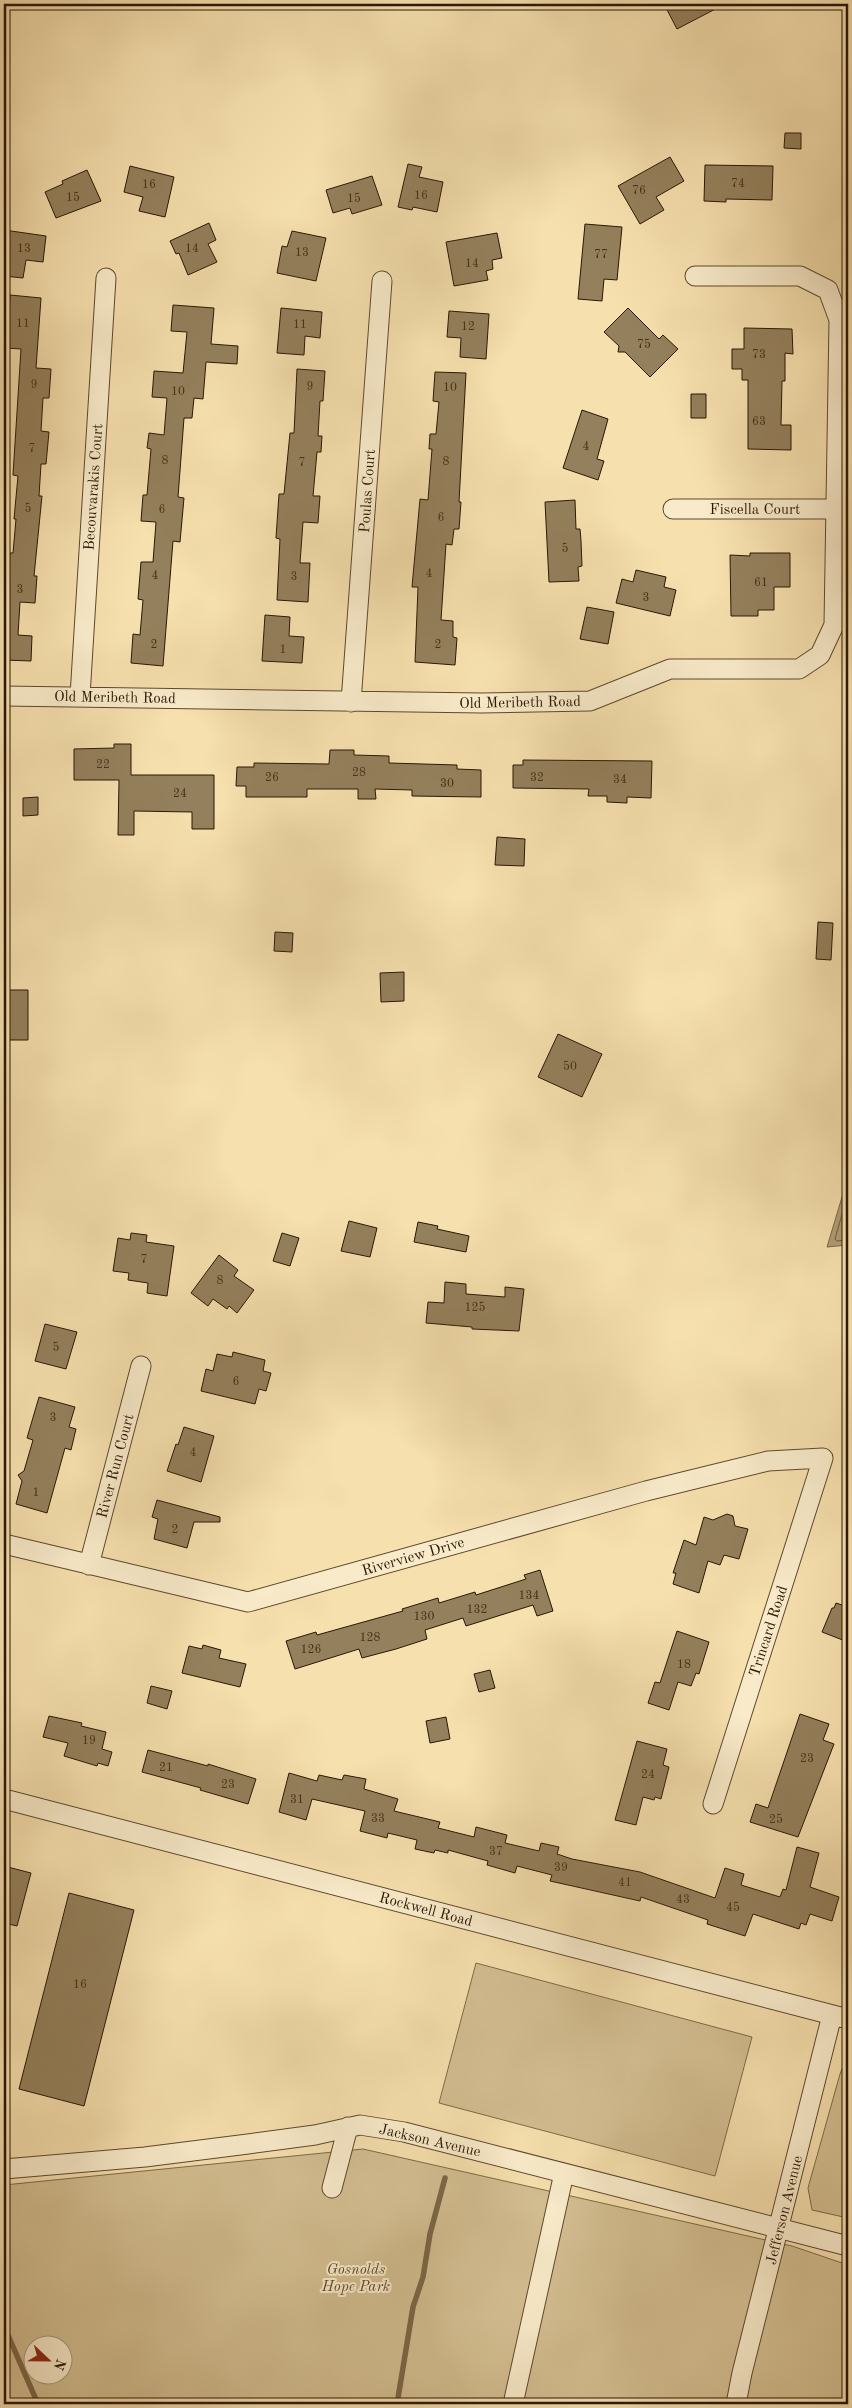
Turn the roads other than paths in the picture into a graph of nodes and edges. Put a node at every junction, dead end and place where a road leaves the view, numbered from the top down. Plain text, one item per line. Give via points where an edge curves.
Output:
1 (695, 276) dead end
2 (106, 278) dead end
3 (382, 281) dead end
4 (836, 508) junction
5 (674, 509) dead end
6 (4, 696) edge
7 (80, 696) junction
8 (351, 702) junction
9 (141, 1366) dead end
10 (823, 1458) joint
11 (4, 1544) edge
12 (89, 1565) junction
13 (4, 1800) edge
14 (713, 1804) dead end
15 (840, 2017) edge
16 (348, 2127) junction
17 (4, 2169) edge
18 (564, 2172) junction
19 (332, 2188) dead end
20 (780, 2227) junction
21 (848, 2246) edge
22 (513, 2404) edge
23 (736, 2404) edge

1 - 4 street, Old Meribeth Road via 800,276 828,290 838,320
2 - 7 street, Becouvarakis Court
3 - 8 street, Poulas Court
4 - 5 street, Fiscella Court
4 - 8 street, Old Meribeth Road via 834,625 820,655 799,669 670,669 590,701
6 - 7 street, Old Meribeth Road
7 - 8 street, Old Meribeth Road
9 - 12 street, River Run Court
10 - 12 street, Riverview Drive via 768,1461 646,1491 248,1602
10 - 14 street, Trincard Road
11 - 12 street, Riverview Drive
13 - 15 street, Rockwell Road
15 - 20 street, Jefferson Avenue
16 - 17 street, Jackson Avenue via 255,2144
16 - 18 street, Jackson Avenue via 372,2126 404,2132
16 - 19 street
18 - 20 street, Jackson Avenue
18 - 22 street
20 - 21 street, Jackson Avenue
20 - 23 street, Jefferson Avenue

